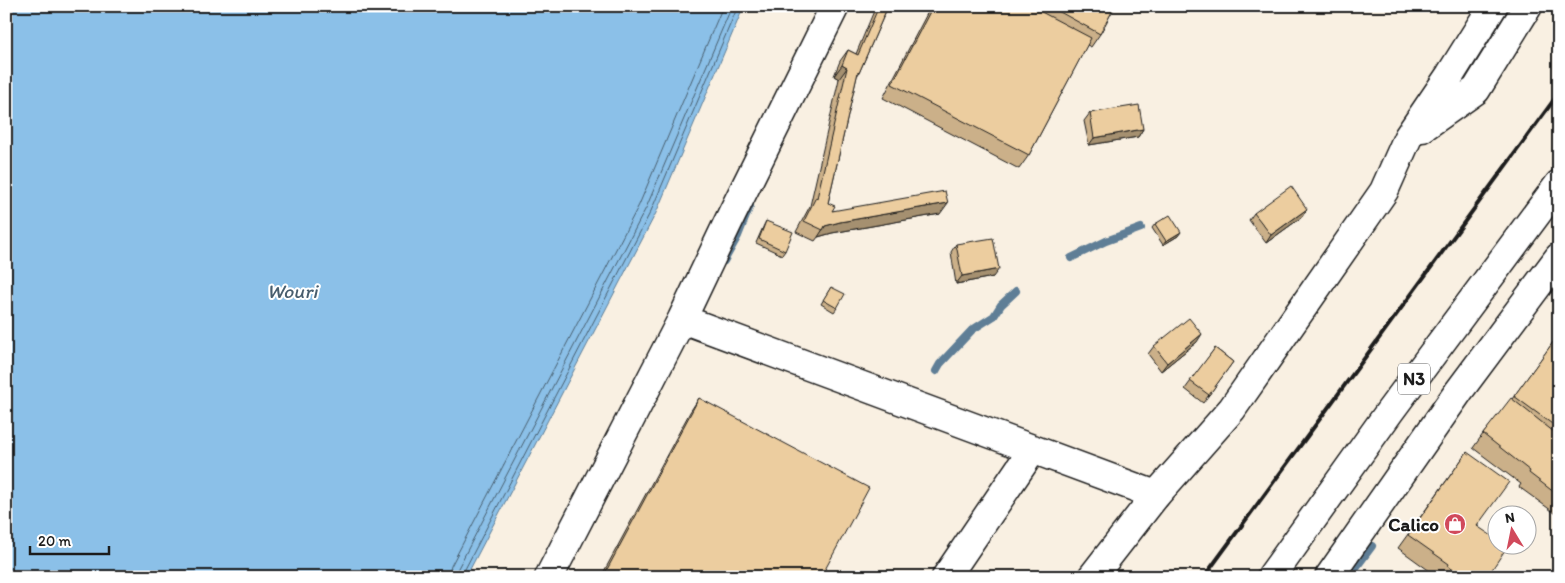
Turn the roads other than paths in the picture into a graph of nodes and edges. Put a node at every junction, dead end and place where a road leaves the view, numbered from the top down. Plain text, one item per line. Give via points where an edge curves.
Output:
1 (835, 6) edge
2 (1493, 6) edge
3 (1528, 6) edge
4 (1450, 75) junction
5 (1476, 90) junction
6 (1408, 137) junction
7 (1559, 184) edge
8 (1559, 257) edge
9 (682, 319) junction
10 (1033, 449) junction
11 (1156, 495) junction
12 (549, 577) edge
13 (946, 577) edge
14 (1092, 577) edge
15 (1271, 577) edge
16 (1329, 577) edge

1 - 9 main road
2 - 4 main road
3 - 5 main road
4 - 5 main road
4 - 6 main road
5 - 6 main road
6 - 11 main road via 1384,191 1232,409
7 - 15 main road, N3
8 - 16 main road, N3 via 1459,391
9 - 10 main road
9 - 12 main road
10 - 11 main road
10 - 13 main road
11 - 14 main road

